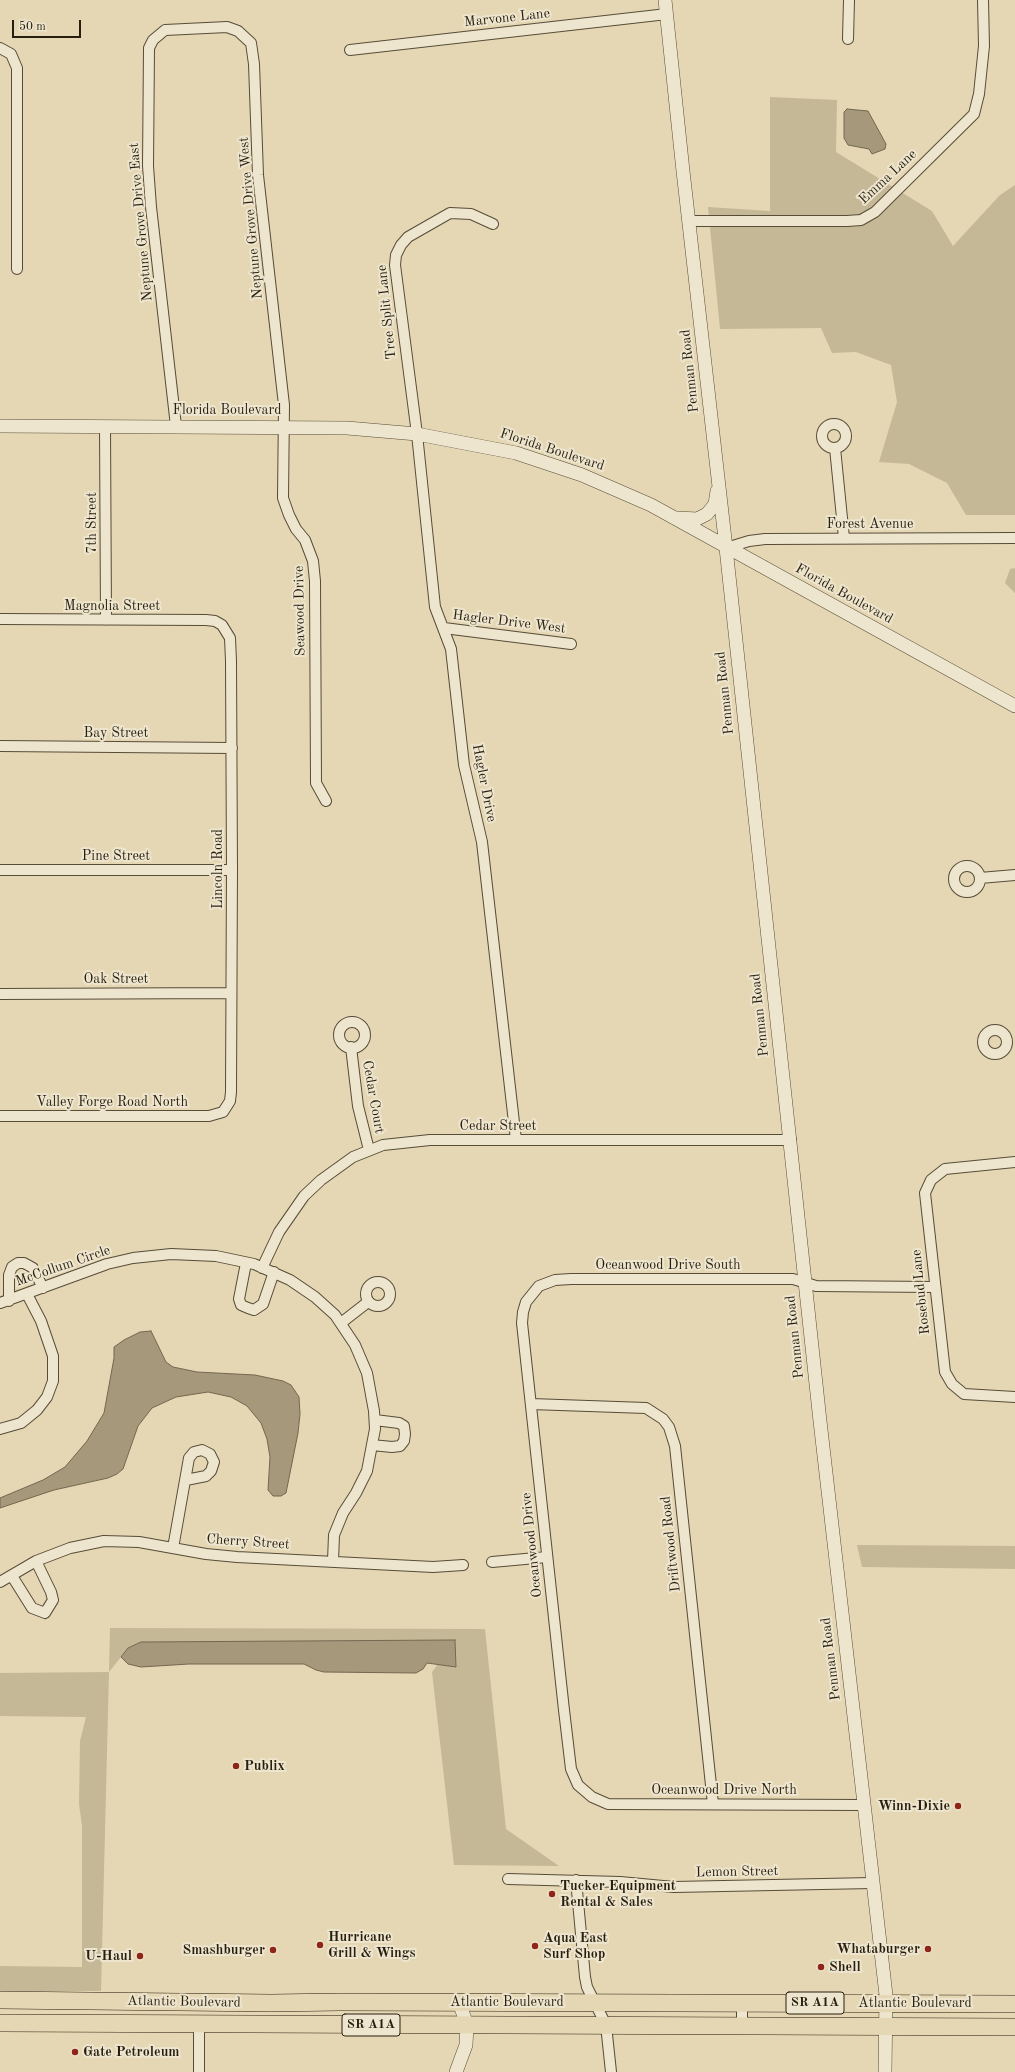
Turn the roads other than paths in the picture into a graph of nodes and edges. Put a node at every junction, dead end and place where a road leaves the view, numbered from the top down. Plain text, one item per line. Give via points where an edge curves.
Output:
1 (665, 0) edge
2 (849, 0) edge
3 (982, 0) edge
4 (667, 14) junction
5 (197, 28) joint
6 (848, 39) dead end
7 (0, 48) edge
8 (350, 50) dead end
9 (689, 221) junction
10 (493, 224) dead end
11 (17, 270) dead end
12 (0, 426) edge
13 (105, 426) junction
14 (176, 426) junction
15 (284, 426) junction
16 (417, 434) junction
17 (836, 448) dead end
18 (718, 479) junction
19 (674, 518) junction
20 (844, 538) junction
21 (1015, 538) edge
22 (726, 548) junction
23 (0, 619) edge
24 (106, 620) junction
25 (222, 626) joint
26 (444, 628) junction
27 (571, 644) dead end
28 (1015, 706) edge
29 (0, 746) edge
30 (232, 748) junction
31 (326, 801) dead end
32 (0, 870) edge
33 (232, 870) junction
34 (1015, 875) edge
35 (980, 878) dead end
36 (231, 993) junction
37 (0, 994) edge
38 (351, 1047) dead end
39 (223, 1112) joint
40 (0, 1116) edge
41 (516, 1140) junction
42 (791, 1140) junction
43 (369, 1150) junction
44 (1015, 1162) edge
45 (246, 1262) junction
46 (262, 1268) junction
47 (274, 1272) junction
48 (806, 1282) junction
49 (934, 1287) junction
50 (43, 1288) junction
51 (533, 1292) joint
52 (27, 1294) junction
53 (4, 1302) edge
54 (368, 1302) dead end
55 (341, 1323) junction
56 (1015, 1397) edge
57 (531, 1404) junction
58 (374, 1420) junction
59 (0, 1429) edge
60 (372, 1445) junction
61 (186, 1480) dead end
62 (173, 1548) junction
63 (547, 1557) junction
64 (36, 1561) junction
65 (333, 1561) junction
66 (492, 1562) dead end
67 (462, 1565) dead end
68 (12, 1576) junction
69 (0, 1582) edge
70 (586, 1794) joint
71 (713, 1804) junction
72 (863, 1805) junction
73 (508, 1880) dead end
74 (576, 1880) junction
75 (872, 1883) junction
76 (0, 2000) edge
77 (201, 2001) junction
78 (459, 2002) junction
79 (594, 2002) junction
80 (271, 2003) junction
81 (742, 2003) junction
82 (887, 2003) junction
83 (1015, 2004) edge
84 (0, 2023) edge
85 (131, 2024) junction
86 (199, 2024) junction
87 (467, 2025) junction
88 (606, 2025) junction
89 (742, 2026) junction
90 (886, 2026) junction
91 (1015, 2027) edge
92 (199, 2072) edge
93 (456, 2072) edge
94 (611, 2072) edge
95 (886, 2072) edge

1 - 4 street, Penman Road
2 - 6 street
3 - 9 street, Emma Lane via 984,46 979,94 974,114 875,212 861,220 847,221
4 - 8 street, Marvone Lane
4 - 9 street, Penman Road
5 - 14 street, Neptune Grove Drive East via 170,29 160,33 149,48 148,61 148,166 151,207
5 - 15 street, Neptune Grove Drive West via 227,27 242,34 251,43 258,175 284,405
7 - 11 street via 11,54 17,68
9 - 18 street, Penman Road
10 - 16 street, Tree Split Lane via 471,214 450,213 408,237 396,255 396,279
12 - 13 street, Florida Boulevard
13 - 14 street, Florida Boulevard
13 - 24 street, 7th Street
14 - 15 street, Florida Boulevard
15 - 16 street, Florida Boulevard
15 - 31 street, Seawood Drive via 283,498 288,515 305,540 313,561 316,783
16 - 19 street, Florida Boulevard via 499,449 536,459 614,488
16 - 26 street, Hagler Drive via 435,607
17 - 20 street
18 - 19 street via 715,504 707,514 697,519
18 - 22 street, Penman Road
19 - 22 street, Florida Boulevard
20 - 21 street, Forest Avenue
20 - 22 street, Forest Avenue via 765,539
22 - 28 street, Florida Boulevard
22 - 42 street, Penman Road
23 - 24 street, Magnolia Street
24 - 25 street, Magnolia Street via 206,620 215,621
25 - 30 street, Lincoln Road via 230,638
26 - 27 street, Hagler Drive West
26 - 41 street, Hagler Drive via 451,649 467,781 483,850
29 - 30 street, Bay Street
30 - 33 street, Lincoln Road
32 - 33 street, Pine Street
33 - 36 street, Lincoln Road
34 - 35 street
36 - 37 street, Oak Street
36 - 39 street, Lincoln Road via 231,1092 230,1101
38 - 43 street, Cedar Court via 358,1106
39 - 40 street, Valley Forge Road North via 209,1116
41 - 42 street, Cedar Street
41 - 43 street, Cedar Street via 407,1142
42 - 48 street, Penman Road
43 - 46 street, Cedar Street via 332,1171 304,1196 278,1232
44 - 49 street, Rosebud Lane via 945,1169 931,1180 926,1188 925,1200
45 - 46 street, McCollum Circle
45 - 47 street via 239,1299 241,1305 248,1308 254,1310 263,1304
45 - 50 street, McCollum Circle via 196,1255 133,1258 81,1272
46 - 47 street, McCollum Circle
47 - 55 street, McCollum Circle via 315,1297
48 - 49 street, Oceanwood Drive South via 816,1286
48 - 51 street, Oceanwood Drive South via 793,1279 572,1279 555,1280 539,1286
48 - 72 street, Penman Road
49 - 56 street, Rosebud Lane via 943,1365 957,1389 972,1395
50 - 52 street, McCollum Circle
50 - 53 street via 33,1268 18,1263 12,1267 9,1275
51 - 57 street, Oceanwood Drive via 526,1302 522,1323
52 - 53 street, McCollum Circle
52 - 59 street via 41,1321 53,1356 53,1381 47,1397 37,1410 20,1423
54 - 55 street
55 - 58 street, McCollum Circle via 362,1359 371,1387
57 - 63 street, Oceanwood Drive
57 - 71 street, Driftwood Road via 646,1408 663,1419 669,1427 675,1446
58 - 60 street, McCollum Circle
58 - 60 street via 399,1423 404,1426 405,1434 400,1446
60 - 65 street, McCollum Circle via 367,1470 334,1535
61 - 62 street
62 - 64 street, Cherry Street via 139,1542 104,1541 70,1548
62 - 65 street, Cherry Street via 237,1557
63 - 66 street
63 - 70 street, Oceanwood Drive via 571,1768 578,1785
64 - 68 street, Cherry Street
64 - 68 street via 53,1600 45,1613 32,1608
65 - 67 street, Cherry Street via 433,1567
68 - 69 street, Cherry Street
70 - 71 street, Oceanwood Drive North via 608,1804
71 - 72 street, Oceanwood Drive North
72 - 75 street, Penman Road
73 - 74 street, Lemon Street
74 - 75 street, Lemon Street via 674,1887
74 - 79 street via 585,1977
75 - 82 street, Penman Road
76 - 77 highway, Atlantic Boulevard / SR A1A
77 - 80 highway, Atlantic Boulevard / SR A1A
77 - 85 highway via 193,2011 185,2015 136,2018
78 - 79 highway, Atlantic Boulevard / SR A1A
78 - 80 highway, Atlantic Boulevard / SR A1A
78 - 87 street
79 - 81 highway, Atlantic Boulevard / SR A1A
79 - 88 street
80 - 86 highway via 214,2009 207,2012
81 - 82 highway, Atlantic Boulevard / SR A1A
81 - 89 street
82 - 83 highway, Atlantic Boulevard / SR A1A
82 - 90 street, Penman Road
84 - 85 highway, Atlantic Boulevard / SR A1A
85 - 86 highway, Atlantic Boulevard / SR A1A
86 - 87 highway, Atlantic Boulevard / SR A1A
86 - 92 street
87 - 88 highway, Atlantic Boulevard / SR A1A
87 - 93 street via 466,2045
88 - 89 highway, Atlantic Boulevard / SR A1A
88 - 94 street
89 - 90 highway, Atlantic Boulevard / SR A1A
90 - 91 highway, Atlantic Boulevard / SR A1A
90 - 95 street, Penman Road

